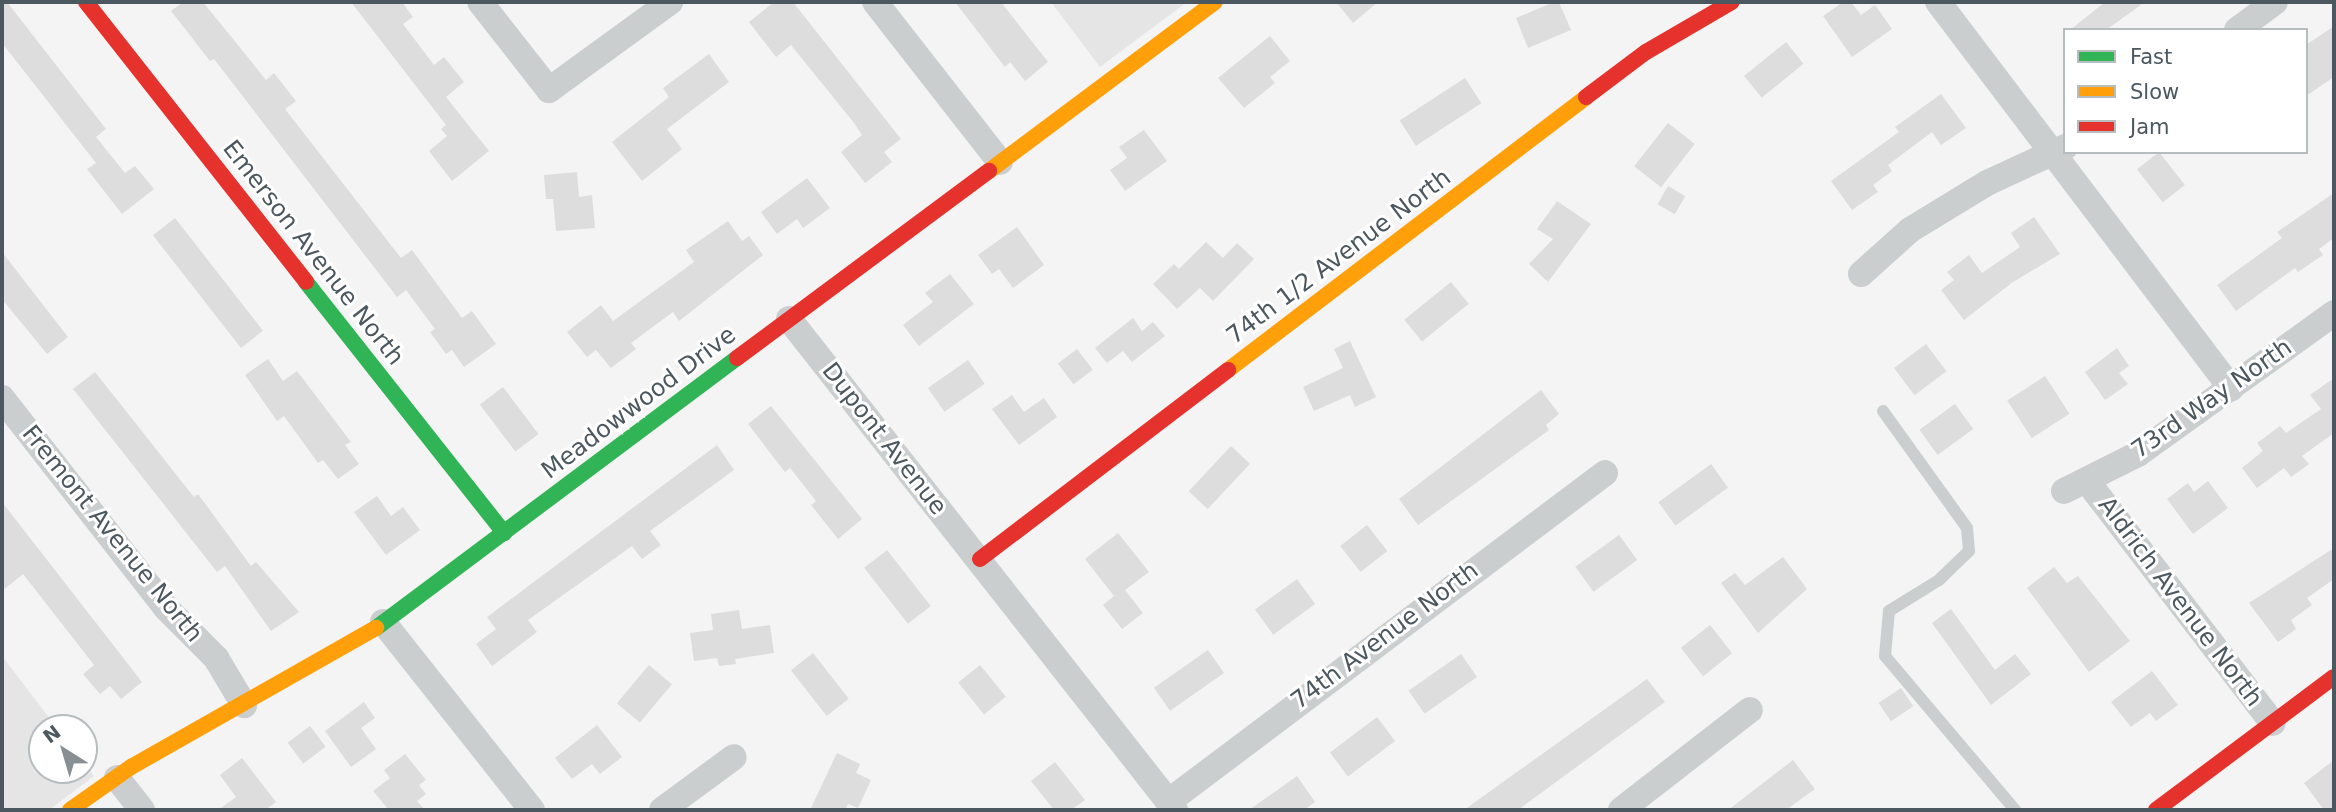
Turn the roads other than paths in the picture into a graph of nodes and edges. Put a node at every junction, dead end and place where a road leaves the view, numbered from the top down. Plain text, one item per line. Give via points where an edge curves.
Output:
1 (86, 2) edge
2 (480, 2) edge
3 (670, 2) edge
4 (875, 2) edge
5 (1215, 2) edge
6 (1732, 2) edge
7 (1938, 2) edge
8 (2275, 2) edge
9 (2240, 28) edge
10 (2060, 150) edge
11 (1000, 162) junction
12 (1861, 274) dead end
13 (2334, 313) edge
14 (789, 319) junction
15 (2231, 388) junction
16 (2, 398) edge
17 (1883, 411) dead end
18 (1605, 473) dead end
19 (2076, 486) joint
20 (504, 533) junction
21 (980, 559) junction
22 (383, 622) junction
23 (2334, 677) edge
24 (244, 705) junction
25 (1750, 710) dead end
26 (2273, 723) junction
27 (734, 757) dead end
28 (117, 778) junction
29 (1171, 806) edge
30 (70, 810) edge
31 (142, 810) edge
32 (532, 810) edge
33 (662, 810) edge
34 (1622, 810) edge
35 (2015, 810) edge
36 (2156, 810) edge

1 - 20 street, Emerson Avenue North
2 - 3 street via 549,90
4 - 11 street
5 - 11 street, Meadowwood Drive
6 - 21 street, 74th 1/2 Avenue North via 1646,52
7 - 10 street
8 - 9 street
10 - 12 street via 1987,183 1910,230
10 - 15 street
11 - 14 street, Meadowwood Drive
13 - 15 street, 73rd Way North
14 - 20 street, Meadowwood Drive
14 - 21 street, Dupont Avenue
15 - 19 street, 73rd Way North via 2138,454
16 - 24 street, Fremont Avenue North via 166,608 216,658
17 - 35 lane via 1967,528 1969,551 1939,580 1889,611 1885,656
18 - 29 street, 74th Avenue North
19 - 26 street, Aldrich Avenue North
20 - 22 street, Meadowwood Drive
21 - 29 street, Dupont Avenue
22 - 24 street, Meadowwood Drive
22 - 32 street
23 - 26 street
24 - 28 street, Meadowwood Drive
25 - 34 street
26 - 36 street
27 - 33 street
28 - 30 street, Meadowwood Drive
28 - 31 street

